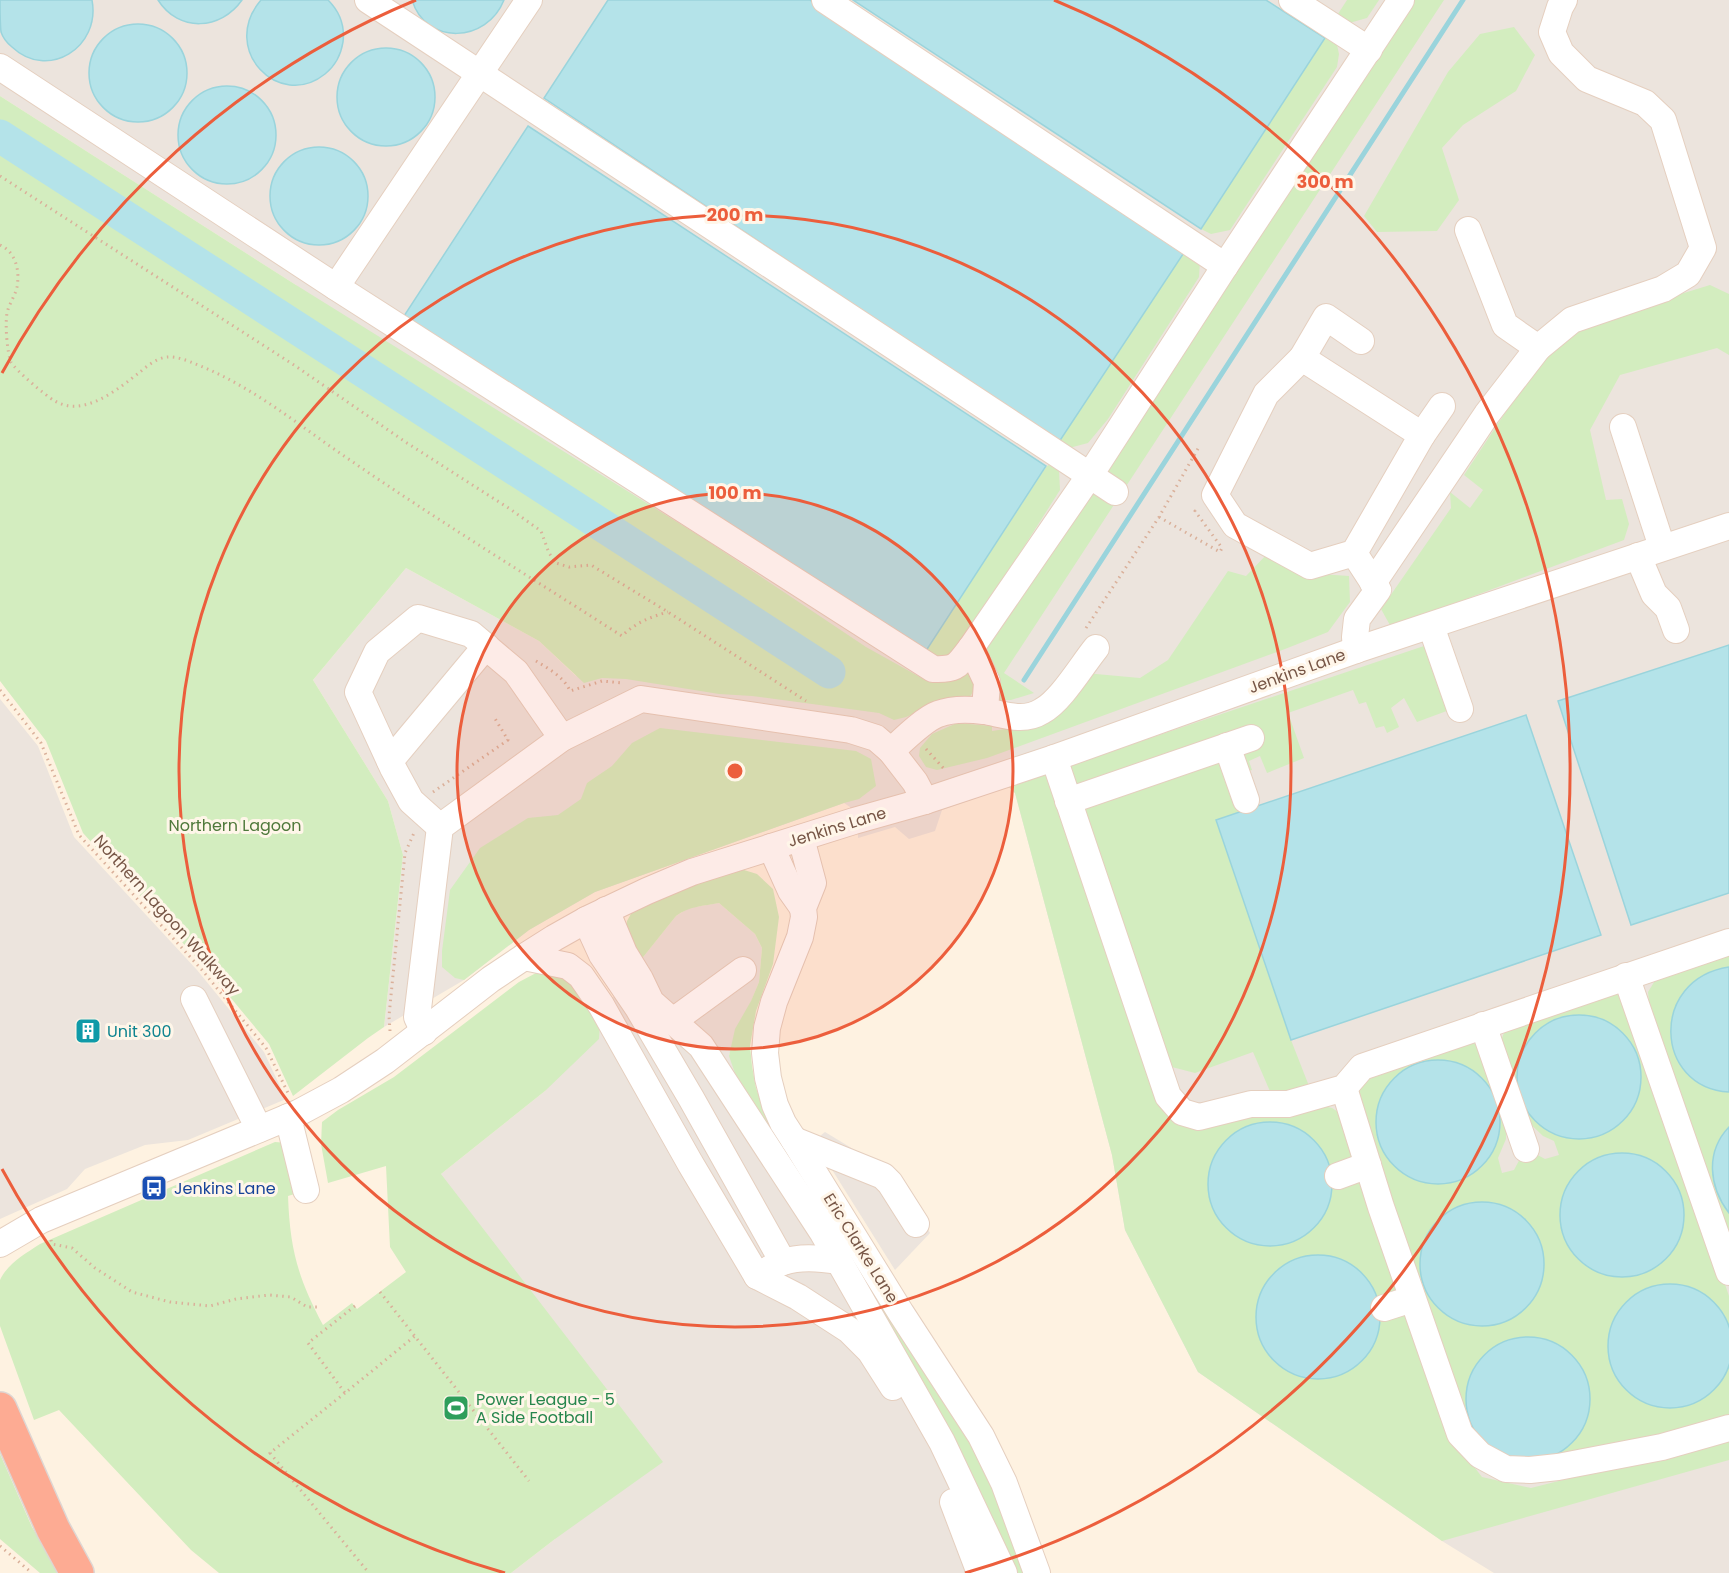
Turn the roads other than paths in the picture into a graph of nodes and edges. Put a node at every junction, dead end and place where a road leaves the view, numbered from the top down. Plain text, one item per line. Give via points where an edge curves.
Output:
1 (368, 0) edge
2 (529, 0) edge
3 (825, 0) edge
4 (1292, 0) edge
5 (1401, 0) edge
6 (1564, 0) edge
7 (1369, 50) junction
8 (0, 67) edge
9 (480, 74) junction
10 (1468, 230) dead end
11 (1225, 266) junction
12 (336, 287) junction
13 (1361, 341) dead end
14 (1538, 348) junction
15 (1302, 358) junction
16 (1442, 406) dead end
17 (1623, 427) dead end
18 (1422, 435) junction
19 (1090, 475) junction
20 (1115, 492) dead end
21 (1729, 526) edge
22 (1662, 547) junction
23 (1354, 554) junction
24 (1638, 556) junction
25 (1373, 583) junction
26 (1431, 626) junction
27 (1676, 630) dead end
28 (1088, 642) road end
29 (486, 646) junction
30 (971, 648) junction
31 (1356, 650) junction
32 (1460, 709) dead end
33 (985, 711) junction
34 (562, 738) junction
35 (1251, 738) dead end
36 (1227, 746) junction
37 (891, 751) junction
38 (1054, 758) junction
39 (390, 761) junction
40 (1246, 800) dead end
41 (925, 801) junction
42 (1068, 801) junction
43 (440, 827) junction
44 (801, 838) junction
45 (771, 848) junction
46 (803, 908) junction
47 (596, 915) junction
48 (1729, 942) edge
49 (524, 957) junction
50 (743, 970) dead end
51 (1626, 976) junction
52 (194, 999) dead end
53 (673, 1021) junction
54 (1483, 1025) junction
55 (424, 1032) junction
56 (1344, 1088) junction
57 (288, 1117) junction
58 (258, 1129) junction
59 (794, 1140) junction
60 (1526, 1149) dead end
61 (1368, 1166) junction
62 (1338, 1176) dead end
63 (306, 1190) dead end
64 (916, 1224) dead end
65 (0, 1244) edge
66 (838, 1261) junction
67 (783, 1262) junction
68 (1729, 1272) edge
69 (757, 1276) junction
70 (1412, 1299) junction
71 (1384, 1308) dead end
72 (0, 1409) edge
73 (1729, 1428) edge
74 (77, 1573) edge
75 (980, 1573) edge
76 (1004, 1573) edge
77 (1037, 1573) edge

1 - 9 street
2 - 9 street
3 - 11 street
4 - 7 street
5 - 7 street
6 - 14 street via 1552,32 1561,53 1587,79 1645,103 1663,120 1703,248 1688,274 1663,290 1572,320
7 - 11 street
8 - 12 street
9 - 12 street
9 - 19 street
10 - 14 street via 1505,325
11 - 19 street
12 - 30 street via 933,669 950,669
13 - 15 street via 1326,317
14 - 25 street via 1487,414
15 - 18 street
15 - 23 street via 1266,394 1215,495 1235,525 1310,566
16 - 18 street
17 - 22 street
18 - 23 street
19 - 20 street
19 - 30 street
21 - 22 street, Jenkins Lane
22 - 24 street, Jenkins Lane
23 - 25 street
24 - 26 street, Jenkins Lane
24 - 27 street via 1654,594 1668,608
25 - 31 street via 1378,590 1358,619
26 - 31 street, Jenkins Lane
26 - 32 street
28 - 33 street via 1056,700 1041,712 1005,717
29 - 34 street via 516,672
29 - 39 street
29 - 39 street via 471,633 418,618 377,652 358,692
30 - 33 street via 987,682
31 - 38 street, Jenkins Lane
33 - 37 street via 937,714
34 - 37 street via 641,699 851,730 876,738
34 - 43 street
35 - 36 street
36 - 40 street
36 - 42 street
37 - 41 street
38 - 41 street, Jenkins Lane
38 - 42 street
39 - 43 street via 411,801
41 - 44 street, Jenkins Lane
42 - 56 street via 1168,1096 1182,1112 1199,1117 1251,1104 1288,1104
43 - 55 street via 417,1017
44 - 45 street, Jenkins Lane
44 - 46 street, Eric Clarke Lane via 813,883
45 - 46 street
45 - 47 street, Jenkins Lane via 692,872
46 - 59 street, Eric Clarke Lane via 800,937 774,1002 765,1053 776,1105
47 - 49 street, Jenkins Lane
47 - 53 street via 624,953 651,1002
47 - 67 street via 602,955 627,989
48 - 51 street
49 - 55 street, Jenkins Lane
49 - 69 street via 568,966 581,976
50 - 53 street
51 - 54 street
51 - 68 street
52 - 58 street
53 - 66 street via 701,1046
54 - 56 street via 1362,1066
54 - 60 street
55 - 57 street, Jenkins Lane via 341,1090
56 - 61 street
57 - 58 street, Jenkins Lane
57 - 63 street
58 - 65 street, Jenkins Lane via 41,1220
59 - 64 street via 883,1176
59 - 77 street, Eric Clarke Lane via 981,1436 1004,1483
61 - 62 street
61 - 70 street
66 - 67 street via 822,1258
66 - 76 street via 942,1442
67 - 69 street
69 - 75 street via 841,1324 870,1351 943,1480
70 - 71 street
70 - 73 street via 1460,1434 1480,1455 1506,1468 1530,1470 1570,1465 1662,1447
72 - 74 highway via 53,1529

